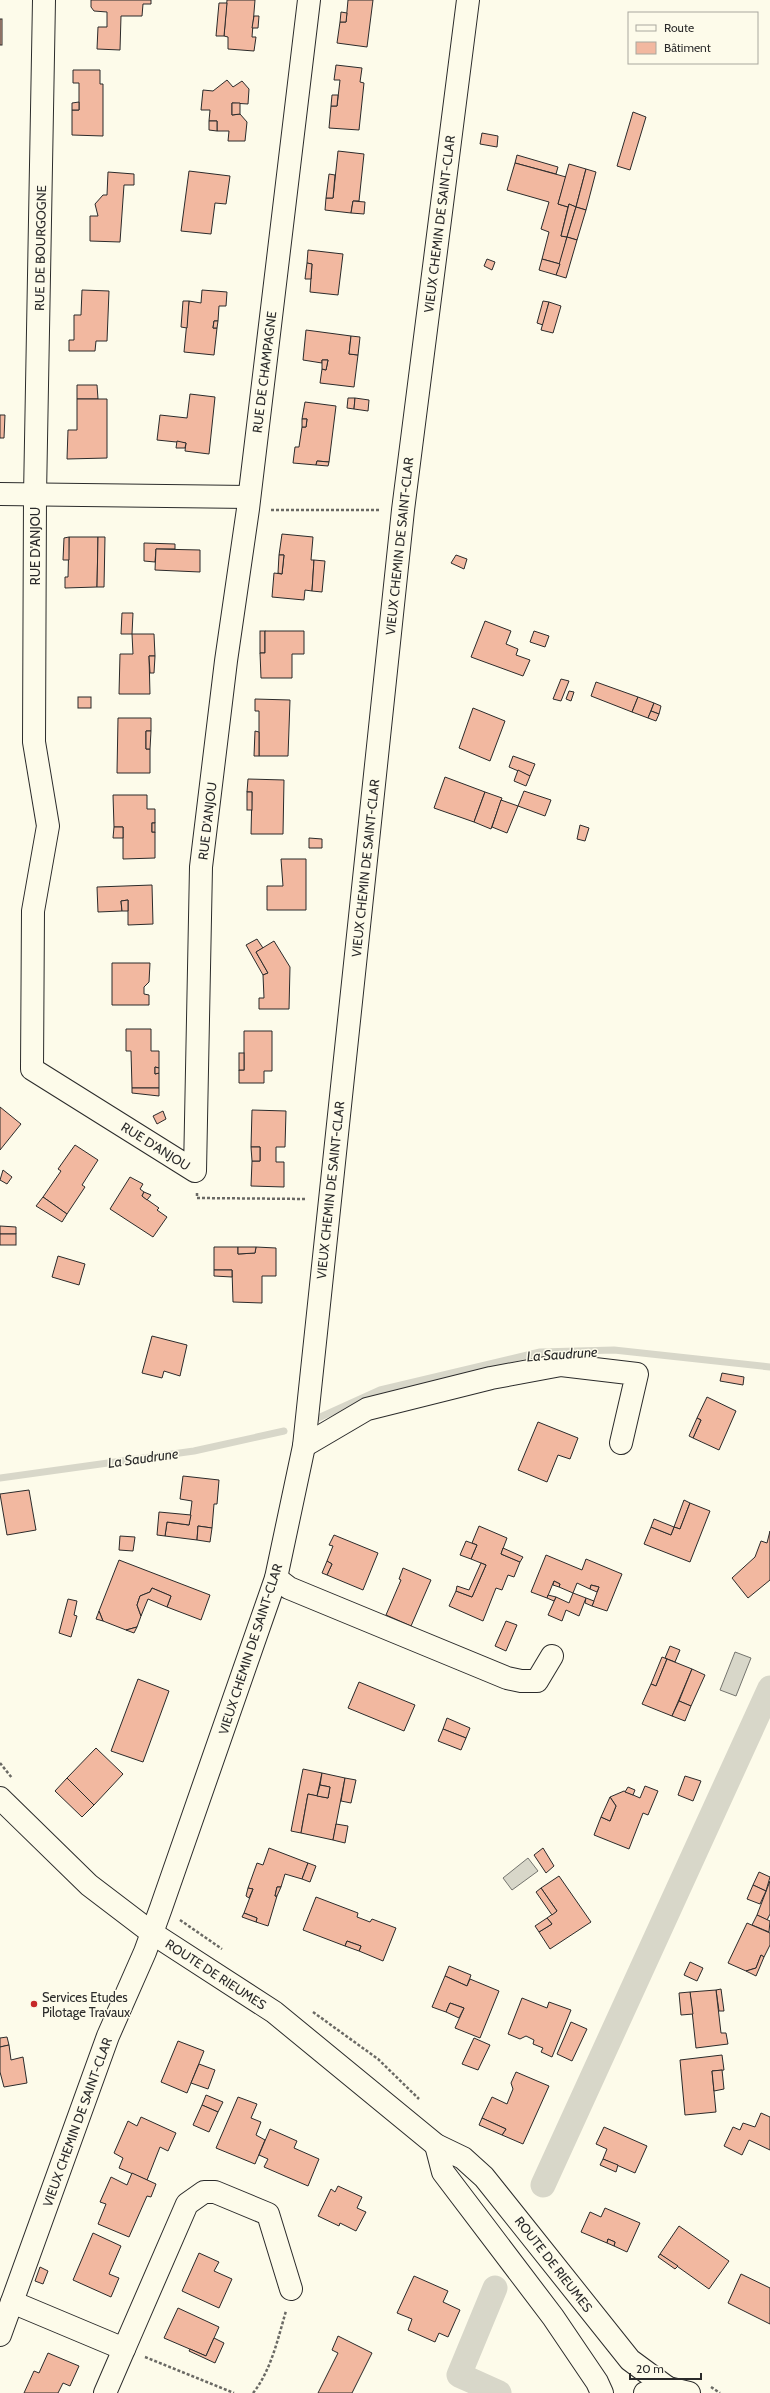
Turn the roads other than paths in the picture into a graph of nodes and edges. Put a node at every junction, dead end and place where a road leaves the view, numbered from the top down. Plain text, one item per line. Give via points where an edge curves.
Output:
1 (44, 0) edge
2 (309, 0) edge
3 (468, 0) edge
4 (0, 494) edge
5 (35, 496) junction
6 (249, 503) junction
7 (621, 1443) dead end
8 (304, 1446) junction
9 (276, 1578) junction
10 (552, 1656) dead end
11 (0, 1798) edge
12 (152, 1933) junction
13 (436, 2145) junction
14 (292, 2289) road end
15 (12, 2302) junction
16 (0, 2335) edge
17 (124, 2348) junction
18 (668, 2388) junction
19 (105, 2393) edge
20 (602, 2393) edge
21 (645, 2393) edge
22 (689, 2393) edge

1 - 5 street, RUE DE BOURGOGNE
2 - 6 street, RUE DE CHAMPAGNE
3 - 8 street, VIEUX CHEMIN DE SAINT-CLAR via 403,510
4 - 5 street
5 - 6 street
5 - 6 street, RUE D'ANJOU via 34,742 48,826 33,910 32,1069 195,1171 201,867 226,661
7 - 8 street via 637,1374 561,1365 491,1378 367,1410
8 - 9 street, VIEUX CHEMIN DE SAINT-CLAR
9 - 10 street via 289,1588 507,1678 537,1681
9 - 12 street, VIEUX CHEMIN DE SAINT-CLAR
11 - 12 street, ROUTE DE RIEUMES via 90,1885
12 - 13 street, ROUTE DE RIEUMES via 274,2012
12 - 15 street, VIEUX CHEMIN DE SAINT-CLAR via 108,2036
13 - 18 street, ROUTE DE RIEUMES via 463,2158 484,2177 630,2360
13 - 20 street via 443,2172 553,2317
14 - 17 street via 268,2214 215,2192 204,2192 187,2204
15 - 16 street, VIEUX CHEMIN DE SAINT-CLAR
15 - 17 street
17 - 19 street
18 - 21 street
18 - 22 street

